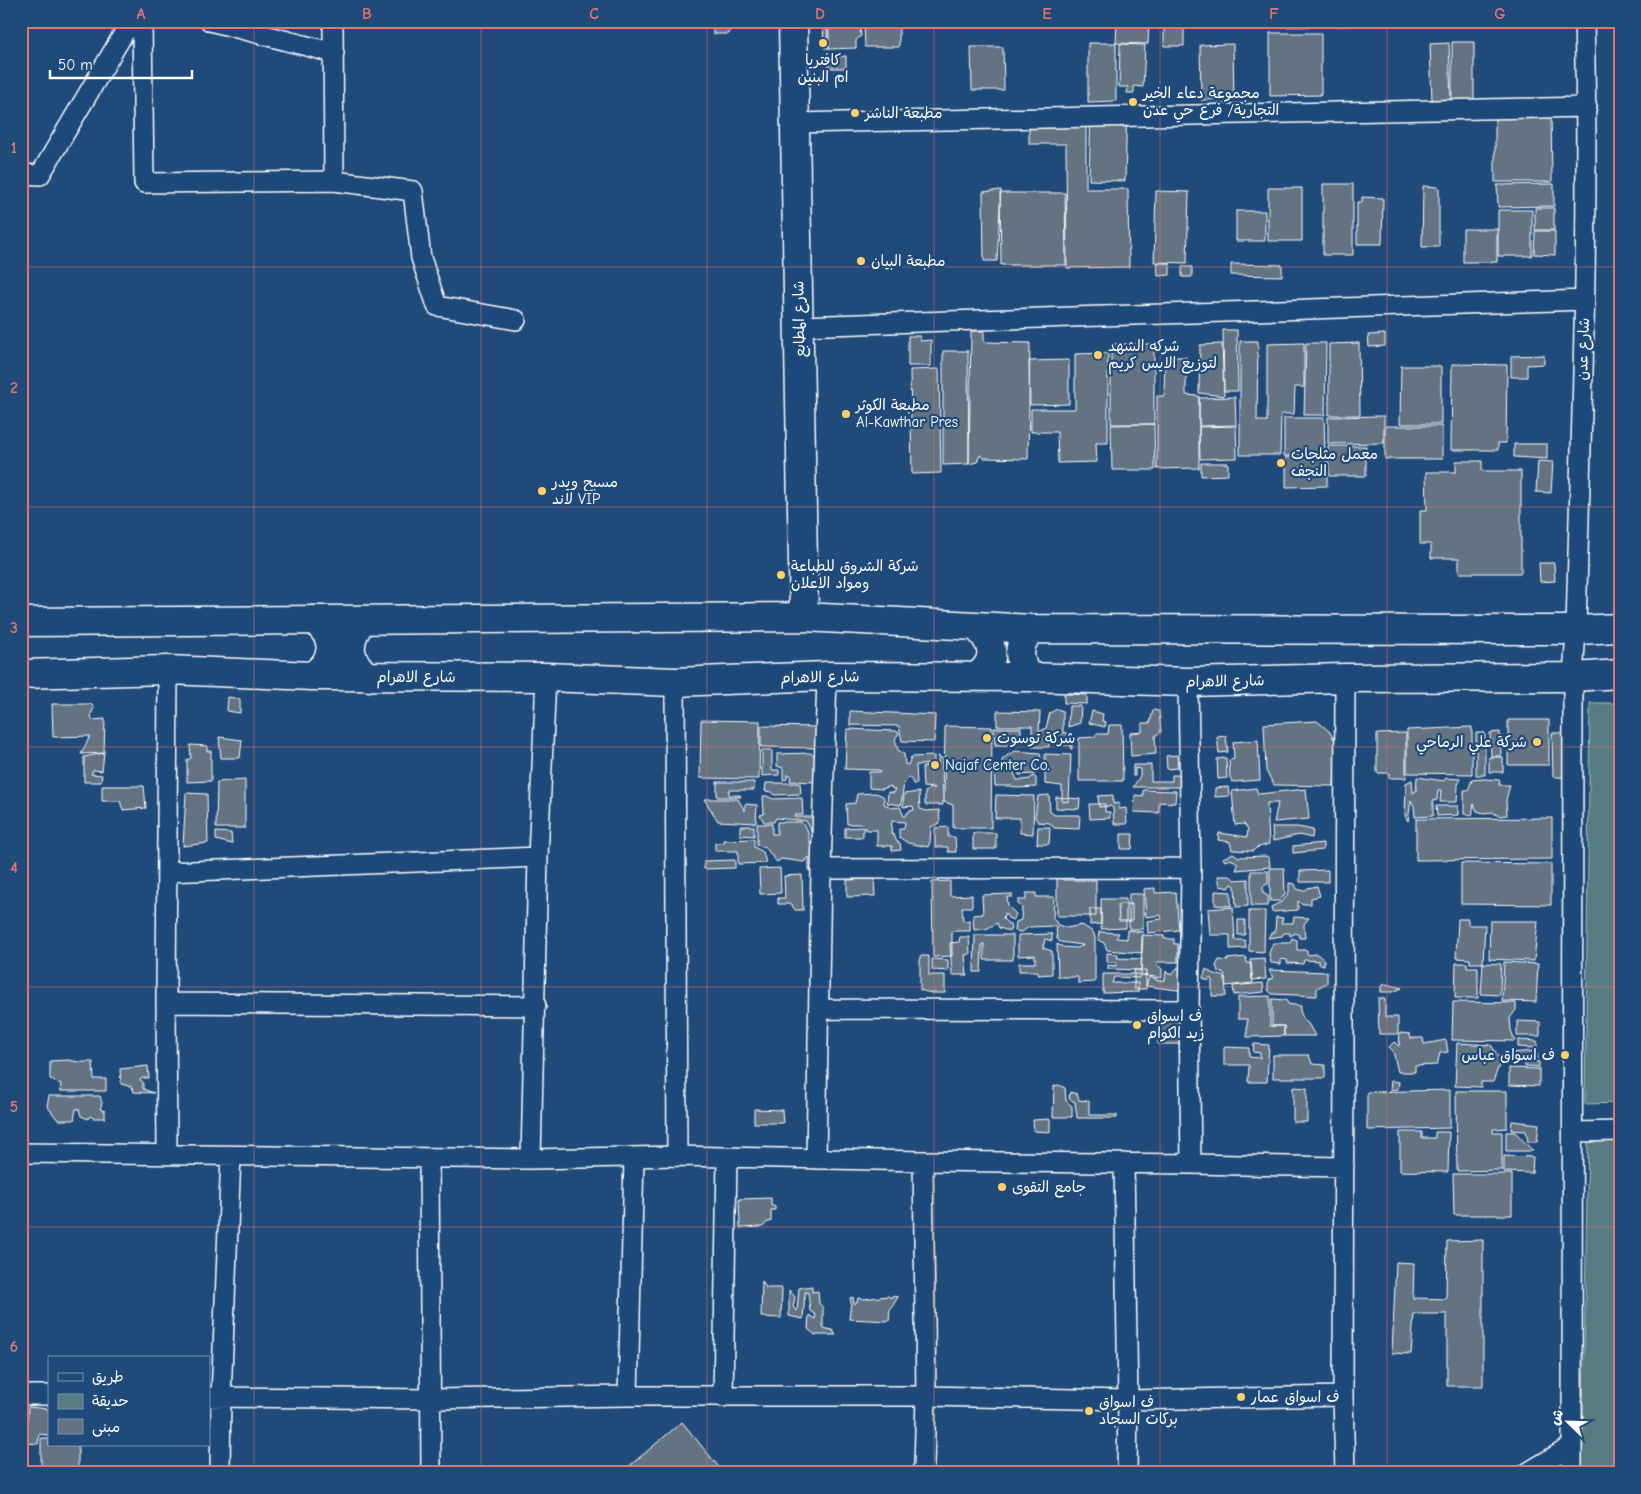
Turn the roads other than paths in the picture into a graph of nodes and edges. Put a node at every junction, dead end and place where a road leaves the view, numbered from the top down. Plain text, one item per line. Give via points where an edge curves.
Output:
1 (132, 21) edge
2 (142, 21) edge
3 (210, 21) edge
4 (333, 21) edge
5 (793, 21) edge
6 (1584, 21) edge
7 (334, 53) junction
8 (1587, 107) junction
9 (795, 123) junction
10 (21, 174) edge
11 (334, 180) junction
12 (1585, 300) junction
13 (516, 320) dead end
14 (799, 326) junction
15 (804, 617) junction
16 (314, 620) junction
17 (363, 620) junction
18 (21, 622) edge
19 (977, 627) junction
20 (1620, 628) edge
21 (1032, 629) junction
22 (1576, 630) junction
23 (168, 670) junction
24 (21, 674) edge
25 (1620, 674) edge
26 (312, 676) junction
27 (828, 676) junction
28 (978, 676) junction
29 (368, 677) junction
30 (546, 677) junction
31 (1028, 677) junction
32 (1573, 677) junction
33 (1345, 678) junction
34 (675, 682) junction
35 (1188, 682) junction
36 (538, 858) junction
37 (1191, 868) junction
38 (821, 869) junction
39 (167, 872) junction
40 (166, 1004) junction
41 (536, 1006) junction
42 (819, 1009) junction
43 (1189, 1010) junction
44 (1620, 1131) edge
45 (1574, 1132) junction
46 (21, 1153) edge
47 (167, 1155) junction
48 (230, 1156) junction
49 (677, 1156) junction
50 (429, 1158) junction
51 (634, 1158) junction
52 (727, 1158) junction
53 (531, 1159) junction
54 (816, 1159) junction
55 (923, 1161) junction
56 (1124, 1163) junction
57 (1191, 1164) junction
58 (1344, 1167) junction
59 (21, 1395) edge
60 (48, 1395) edge
61 (628, 1396) junction
62 (926, 1396) junction
63 (1343, 1396) junction
64 (215, 1397) edge
65 (723, 1397) junction
66 (431, 1399) junction
67 (1128, 1400) junction
68 (1572, 1446) junction
69 (220, 1473) edge
70 (431, 1473) edge
71 (921, 1473) edge
72 (1127, 1473) edge
73 (1344, 1473) edge
74 (1527, 1473) edge
75 (1572, 1473) edge

1 - 10 street via 40,175
2 - 11 street via 144,183
3 - 7 street
4 - 7 street
5 - 9 main road, شارع المطابع
6 - 8 street, شارع عدن
7 - 11 street
8 - 9 street
8 - 12 street, شارع عدن
9 - 14 main road, شارع المطابع
11 - 13 street via 413,191 422,258 437,306
12 - 14 street
12 - 22 street, شارع عدن
14 - 15 main road, شارع المطابع
15 - 17 main road
15 - 19 main road
16 - 17 main road
16 - 18 main road
16 - 26 main road via 329,637 331,649 322,670
17 - 29 main road via 356,628 350,650 353,661
19 - 21 main road
19 - 28 main road via 990,643 991,650 990,662
20 - 22 main road
21 - 22 main road
21 - 31 main road via 1026,634 1020,649
22 - 32 street, شارع عدن
23 - 24 main road, شارع الاهرام
23 - 26 main road, شارع الاهرام
23 - 39 street
25 - 32 main road, شارع الاهرام
26 - 29 main road, شارع الاهرام
27 - 28 main road, شارع الاهرام
27 - 34 main road, شارع الاهرام
27 - 38 street
28 - 31 main road, شارع الاهرام
29 - 30 main road, شارع الاهرام
30 - 34 main road, شارع الاهرام
30 - 36 street
31 - 35 main road, شارع الاهرام
32 - 33 main road, شارع الاهرام
32 - 45 street, شارع عدن
33 - 35 main road, شارع الاهرام
33 - 58 street
34 - 49 street
35 - 37 street
36 - 39 street
36 - 41 street
37 - 38 street
37 - 43 street
38 - 42 street
39 - 40 street
40 - 41 street
40 - 47 street
41 - 53 street
42 - 43 street
42 - 54 street
43 - 57 street
44 - 45 street
45 - 68 street, شارع عدن
46 - 47 street
47 - 48 street
48 - 50 street
48 - 64 street
49 - 51 street
49 - 52 street
50 - 53 street
50 - 66 street
51 - 53 street
51 - 61 street
52 - 54 street
52 - 65 street
54 - 55 street
55 - 56 street
55 - 62 street
56 - 57 street
56 - 67 street
57 - 58 street
58 - 63 street
59 - 60 street
61 - 65 street
61 - 66 street
62 - 65 street
62 - 67 street
62 - 71 street via 924,1466
63 - 67 street
63 - 73 street
64 - 66 street
64 - 69 street
66 - 70 street
67 - 72 street
68 - 74 street
68 - 75 street, شارع عدن

